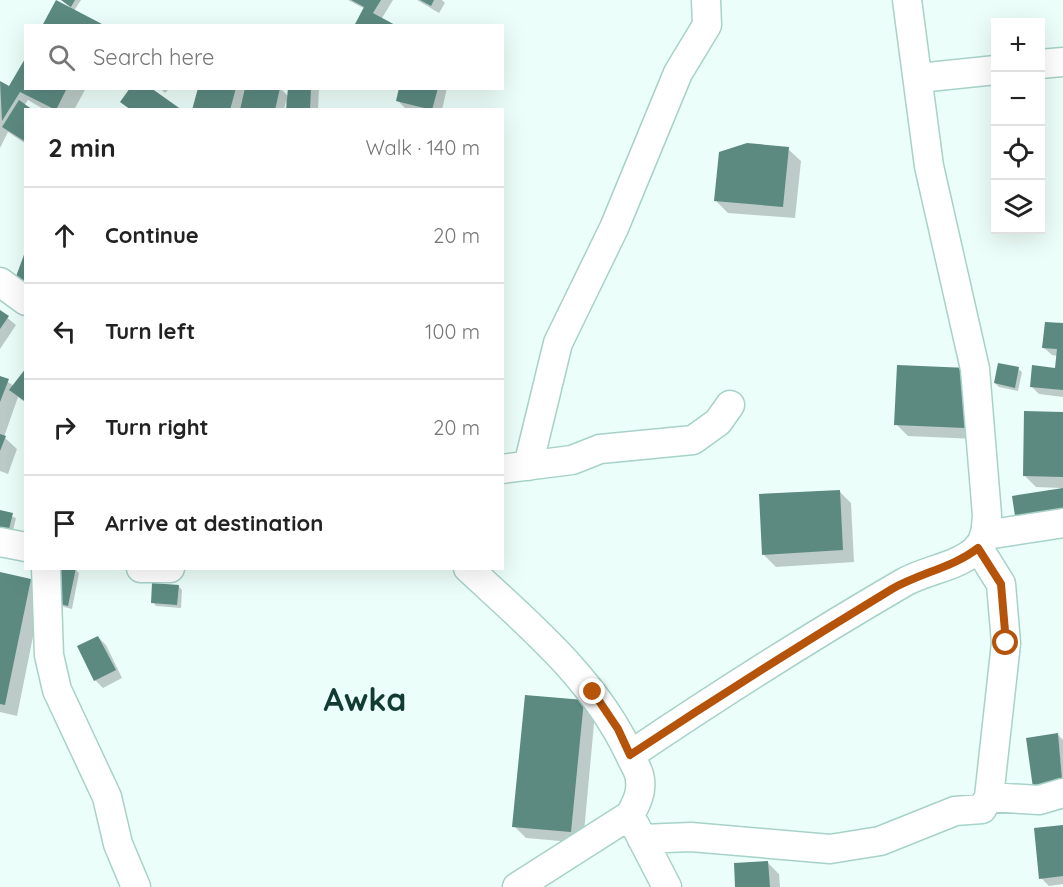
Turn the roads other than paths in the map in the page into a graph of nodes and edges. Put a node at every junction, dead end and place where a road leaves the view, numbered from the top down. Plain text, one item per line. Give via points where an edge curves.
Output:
1 (706, 0) edge
2 (907, 0) edge
3 (1063, 62) edge
4 (1045, 64) edge
5 (991, 71) edge
6 (919, 78) junction
7 (0, 282) edge
8 (24, 300) edge
9 (730, 405) dead end
10 (515, 467) edge
11 (1063, 523) edge
12 (982, 541) junction
13 (0, 542) edge
14 (24, 547) edge
15 (46, 570) edge
16 (470, 570) edge
17 (630, 755) junction
18 (1063, 793) edge
19 (989, 797) junction
20 (636, 827) junction
21 (136, 887) edge
22 (517, 887) edge
23 (667, 887) edge

1 - 10 street via 707,25 678,73 614,228 558,343
2 - 6 street
3 - 4 street
5 - 6 street
6 - 12 street via 929,166 975,369 987,515
7 - 8 street
9 - 10 street via 718,422 693,440 600,449 572,460
11 - 12 street
12 - 17 street via 968,555 896,587 751,674
12 - 19 street via 1001,584 1006,643
13 - 14 street
15 - 21 street via 49,655 57,690 107,797 118,844
16 - 17 street via 593,692
17 - 20 street via 640,779
18 - 19 street via 1039,800
19 - 20 street via 982,809 955,811 880,841 830,849 691,837
20 - 22 street
20 - 23 street

